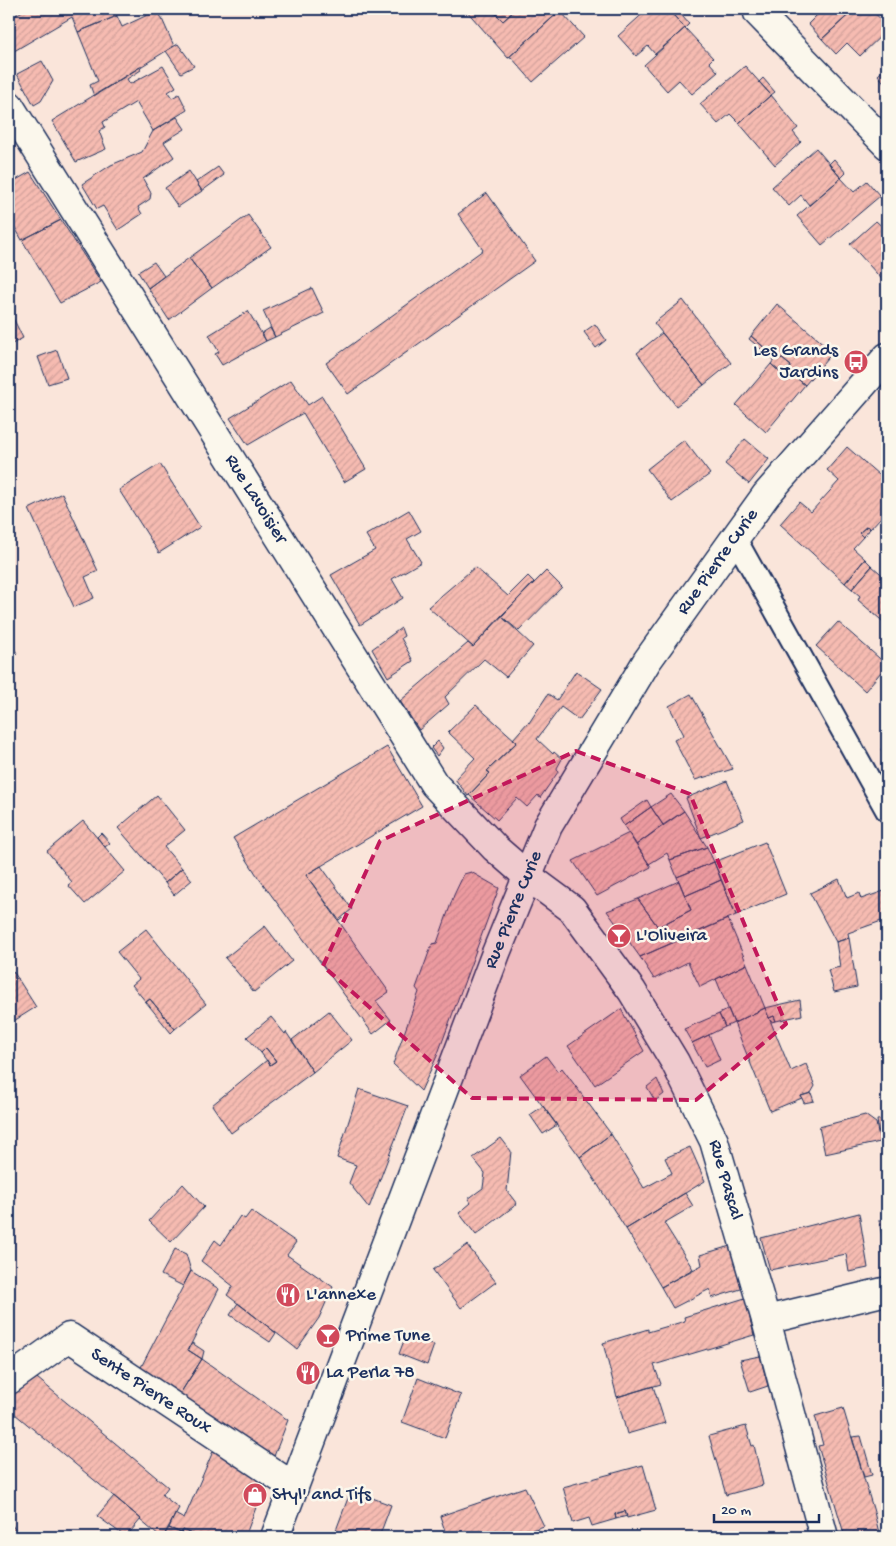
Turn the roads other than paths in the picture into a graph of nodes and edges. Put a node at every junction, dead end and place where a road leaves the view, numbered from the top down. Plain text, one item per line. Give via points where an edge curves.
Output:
1 (758, 9) edge
2 (9, 105) edge
3 (887, 145) edge
4 (887, 356) edge
5 (735, 538) junction
6 (887, 811) edge
7 (526, 875) junction
8 (887, 1291) edge
9 (766, 1320) junction
10 (9, 1380) edge
11 (294, 1487) junction
12 (275, 1537) edge
13 (824, 1537) edge

1 - 3 street via 758,13
2 - 7 street, Rue Lavoisier via 434,784 495,848
4 - 5 street, Rue Pierre Curie via 766,495
5 - 6 lane
5 - 7 street, Rue Pierre Curie via 647,660 548,826
7 - 9 street, Rue Pascal via 572,909 632,991 675,1062 714,1140
7 - 11 street, Rue Pierre Curie
8 - 9 street
9 - 13 street, Rue Pascal
10 - 11 street, Sente Pierre Roux via 69,1337
11 - 12 street, Rue Pierre Curie

